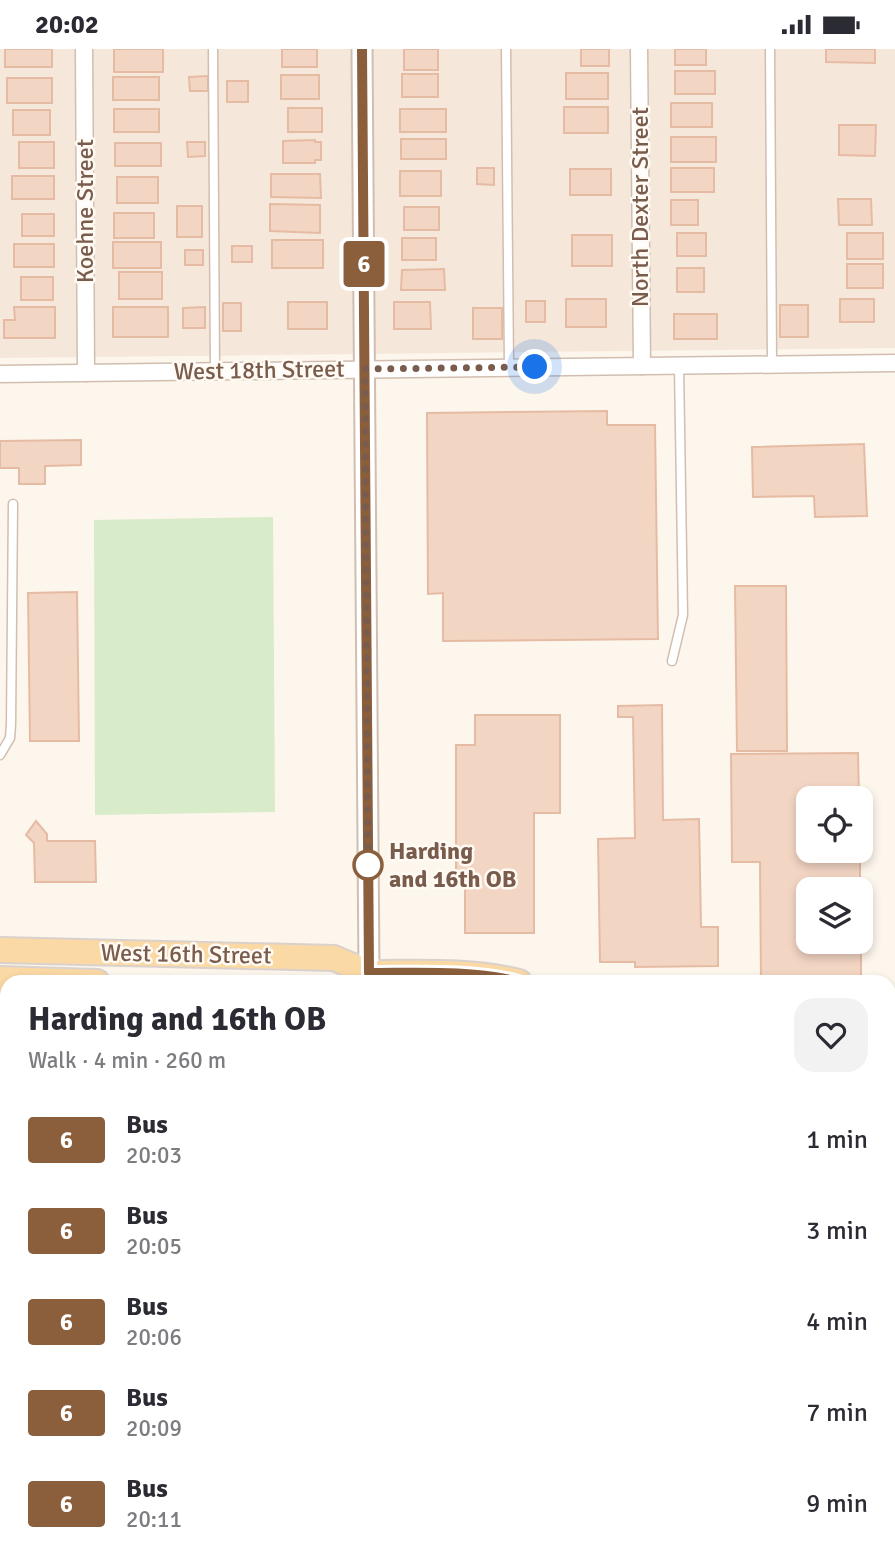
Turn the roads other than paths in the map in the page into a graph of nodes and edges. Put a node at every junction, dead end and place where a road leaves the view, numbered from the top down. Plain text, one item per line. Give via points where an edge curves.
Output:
1 (84, 49) edge
2 (213, 49) edge
3 (362, 49) edge
4 (506, 49) edge
5 (639, 49) edge
6 (770, 49) edge
7 (895, 363) edge
8 (772, 365) junction
9 (642, 366) junction
10 (679, 366) junction
11 (509, 367) junction
12 (365, 369) junction
13 (215, 371) junction
14 (86, 373) junction
15 (0, 374) edge
16 (13, 505) dead end
17 (672, 661) dead end
18 (0, 755) edge
19 (0, 950) edge
20 (358, 975) edge
21 (363, 975) edge
22 (425, 975) edge
23 (473, 975) edge

1 - 14 street, Koehne Street
2 - 13 lane
3 - 12 street
4 - 11 lane
5 - 9 street, North Dexter Street
6 - 8 lane
7 - 8 street, West 18th Street
8 - 10 street, West 18th Street
9 - 10 street, West 18th Street
9 - 11 street, West 18th Street
10 - 17 lane via 684,615
11 - 12 street, West 18th Street
12 - 13 street, West 18th Street
12 - 21 street
13 - 14 street, West 18th Street
14 - 15 street, West 18th Street
16 - 18 lane via 11,724 10,739
19 - 20 main road, West 16th Street via 334,957
22 - 23 main road, West 16th Street

